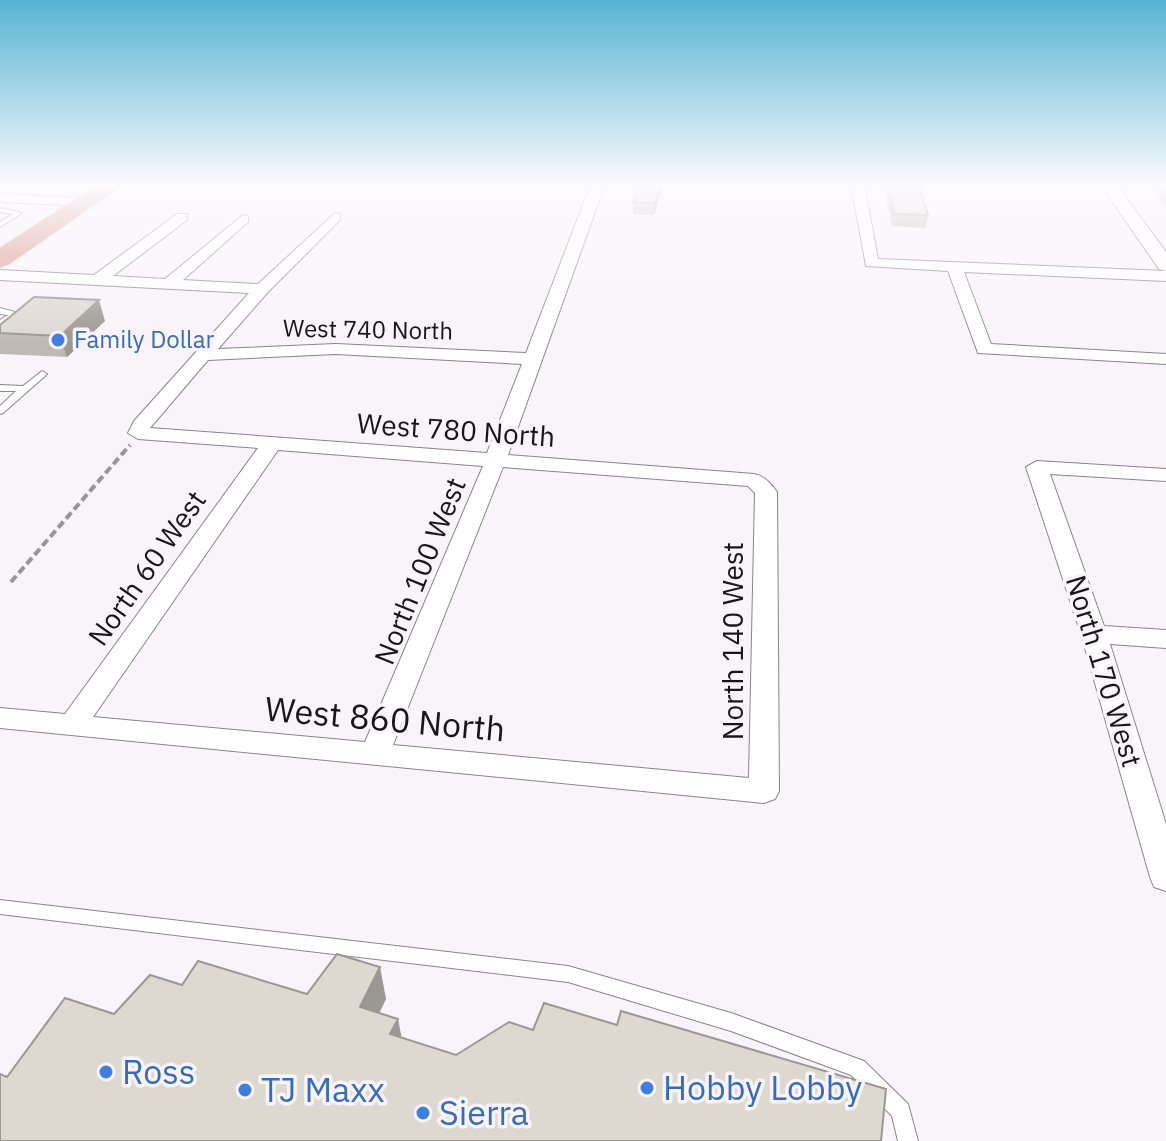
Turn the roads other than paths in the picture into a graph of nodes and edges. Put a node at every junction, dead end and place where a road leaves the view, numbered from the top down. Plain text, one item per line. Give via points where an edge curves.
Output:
1 (33, 237) edge
2 (155, 237) edge
3 (222, 237) edge
4 (314, 237) edge
5 (578, 237) edge
6 (866, 237) edge
7 (1146, 237) edge
8 (0, 259) edge
9 (1166, 265) edge
10 (954, 266) junction
11 (0, 275) edge
12 (1166, 276) edge
13 (98, 280) junction
14 (169, 284) junction
15 (262, 289) junction
16 (0, 311) edge
17 (0, 324) edge
18 (205, 355) junction
19 (531, 359) junction
20 (1166, 359) edge
21 (42, 374) dead end
22 (0, 388) edge
23 (25, 389) junction
24 (0, 411) edge
25 (271, 445) junction
26 (495, 461) junction
27 (1166, 475) edge
28 (766, 492) joint
29 (1094, 634) junction
30 (1166, 639) edge
31 (0, 718) edge
32 (72, 725) junction
33 (375, 754) junction
34 (764, 791) joint
35 (1166, 877) edge
36 (0, 907) edge
37 (908, 1141) edge

1 - 8 highway
2 - 13 street
3 - 14 street
4 - 15 street
5 - 19 street, North 100 West
6 - 10 street via 871,263
7 - 9 street
10 - 12 street
10 - 20 street via 984,349
11 - 13 street
13 - 14 street
14 - 15 street
15 - 18 street
16 - 17 lane via 15,313
18 - 19 street, West 740 North via 336,349
18 - 25 street, West 780 North via 138,433
19 - 26 street, North 100 West
21 - 23 lane
22 - 23 lane
23 - 24 lane
25 - 26 street, West 780 North
25 - 32 street, North 60 West
26 - 28 street, West 780 North via 731,477 754,480
26 - 33 street, North 100 West
27 - 29 street, North 170 West via 1037,467
28 - 34 street, North 140 West
29 - 30 street
29 - 35 street, North 170 West
31 - 32 street, West 860 North
32 - 33 street, West 860 North
33 - 34 street, West 860 North
36 - 37 lane via 568,974 731,1022 857,1068 901,1111

